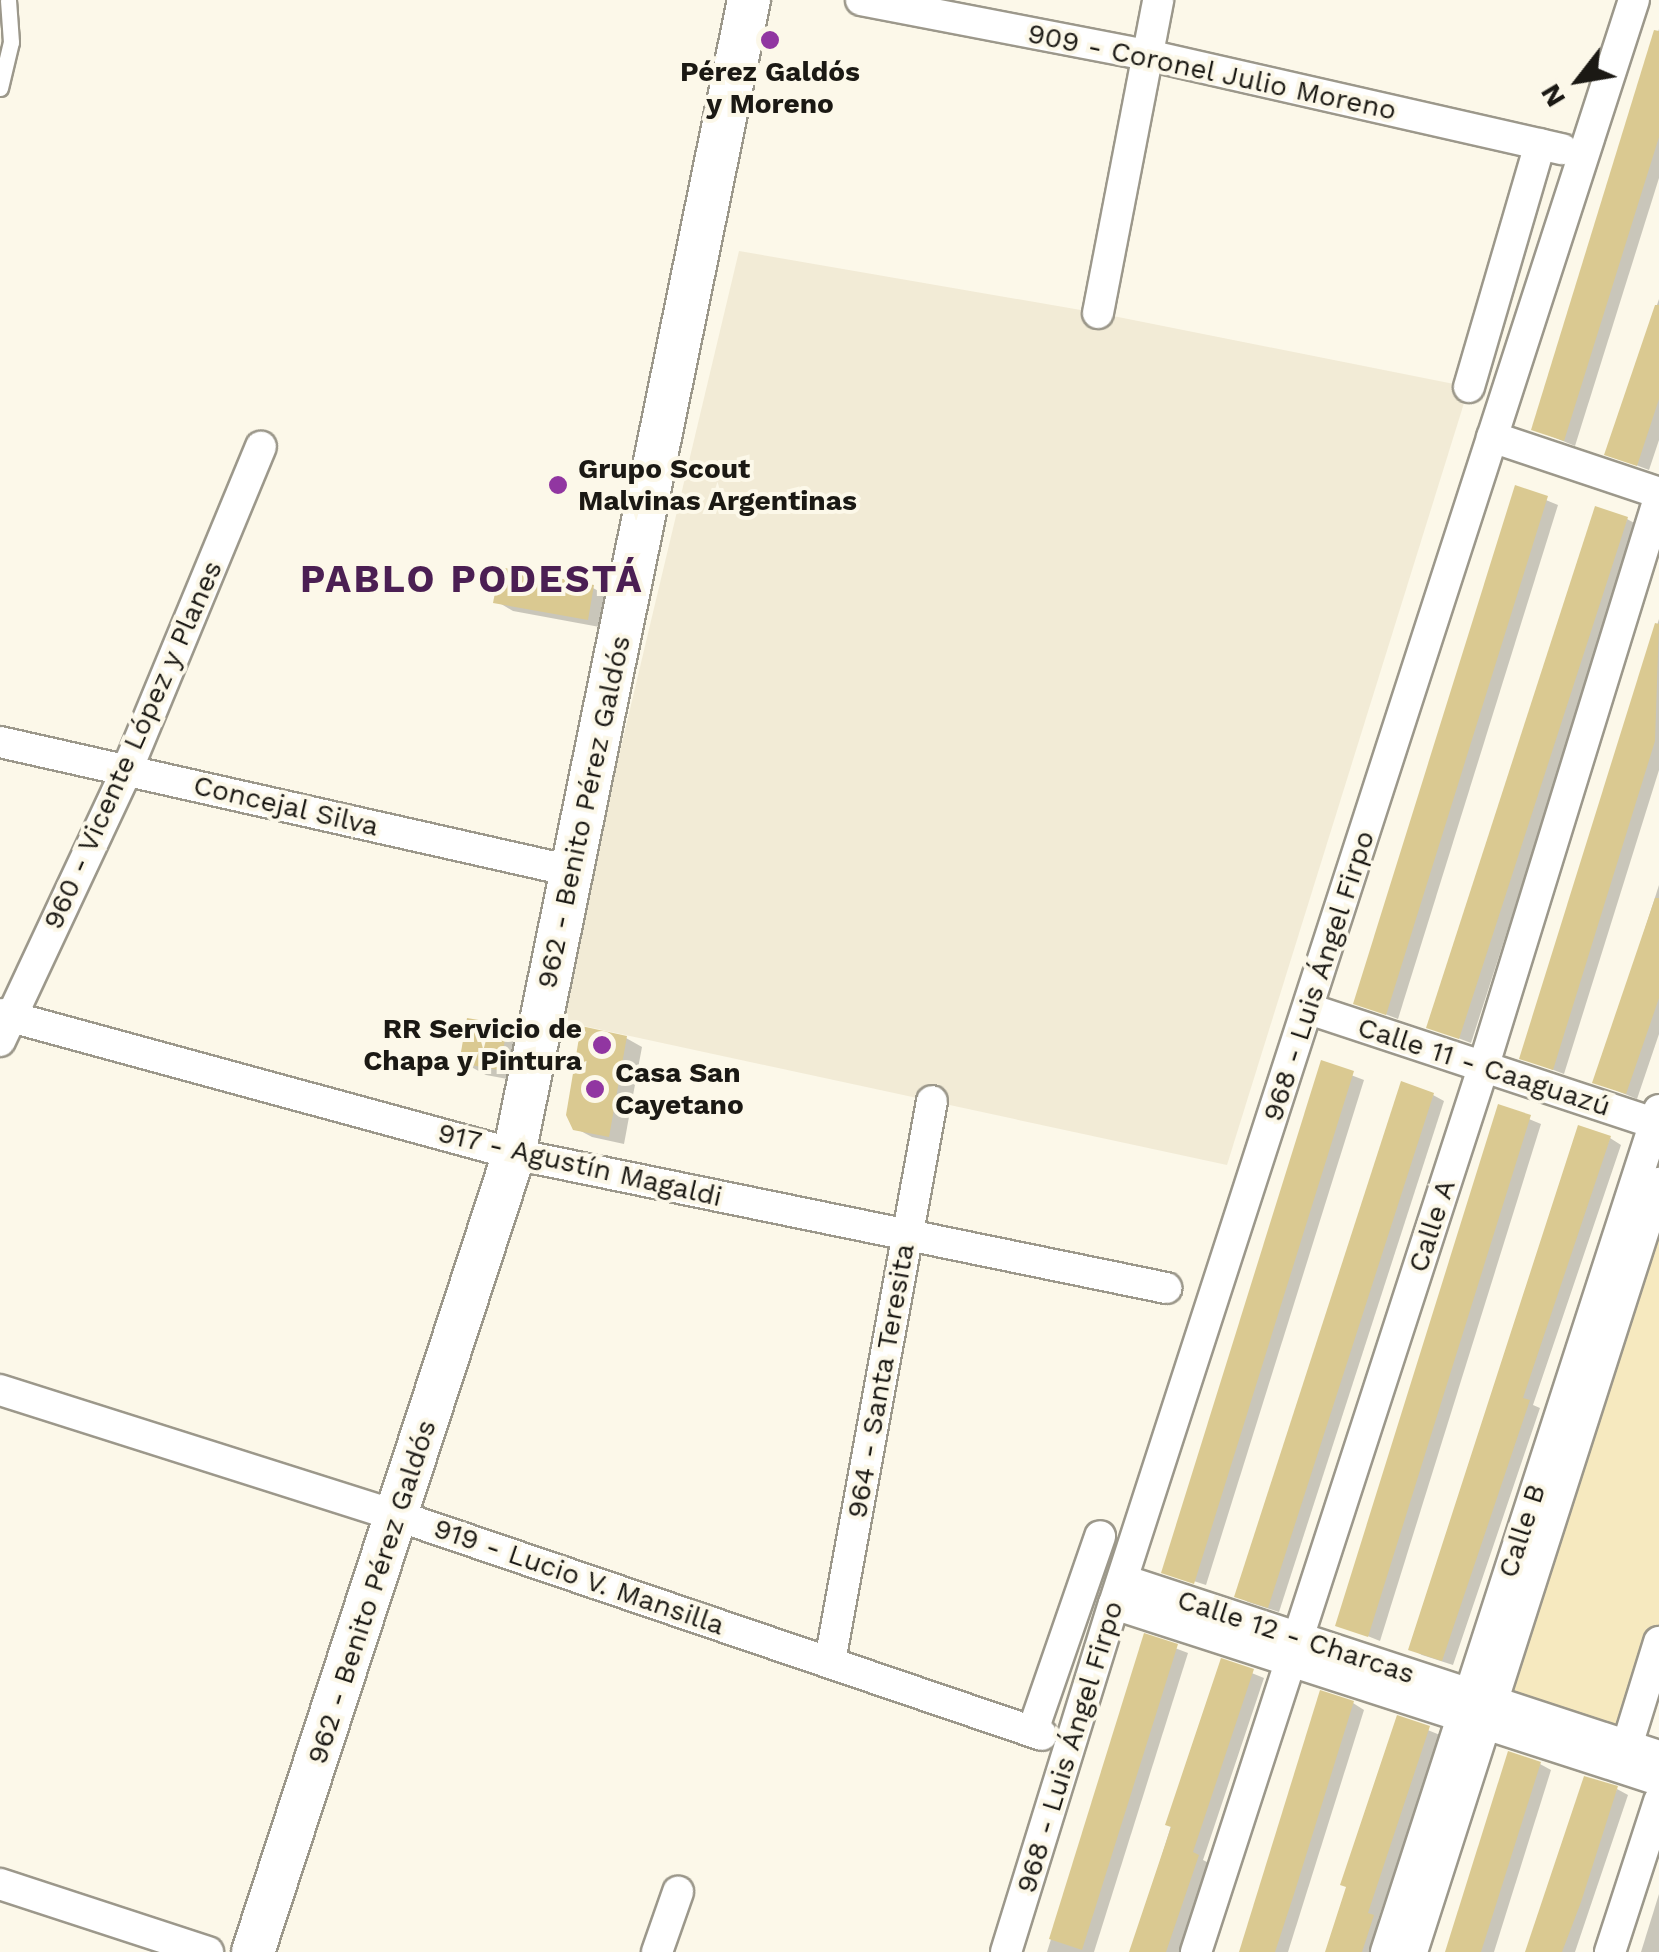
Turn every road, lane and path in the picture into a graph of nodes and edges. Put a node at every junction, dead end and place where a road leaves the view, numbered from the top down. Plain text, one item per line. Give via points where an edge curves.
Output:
1 (8, 0) edge
2 (750, 0) edge
3 (861, 0) edge
4 (1158, 0) edge
5 (1634, 0) edge
6 (1147, 56) junction
7 (0, 88) edge
8 (1098, 313) dead end
9 (1469, 386) dead end
10 (1492, 437) junction
11 (260, 447) dead end
12 (1659, 496) edge
13 (0, 742) edge
14 (127, 770) junction
15 (572, 871) junction
16 (1308, 1009) junction
17 (4, 1024) edge
18 (1483, 1068) junction
19 (932, 1101) dead end
20 (1658, 1120) edge
21 (514, 1154) junction
22 (1659, 1183) edge
23 (908, 1236) junction
24 (1166, 1288) dead end
25 (0, 1390) edge
26 (398, 1516) junction
27 (1100, 1536) dead end
28 (1118, 1592) junction
29 (1659, 1642) edge
30 (1293, 1651) junction
31 (830, 1662) junction
32 (1477, 1710) junction
33 (1659, 1756) edge
34 (1623, 1757) junction
35 (1659, 1780) edge
36 (1659, 1801) edge
37 (0, 1884) edge
38 (678, 1892) dead end
39 (208, 1952) edge
40 (253, 1952) edge
41 (657, 1952) edge
42 (1006, 1952) edge
43 (1196, 1952) edge
44 (1386, 1952) edge
45 (1412, 1952) edge
46 (1610, 1952) edge

1 - 7 lane via 11,42
2 - 15 main road, 962 - Benito Pérez Galdós
3 - 6 street, 909 - Coronel Julio Moreno
4 - 6 street
5 - 10 street, 968 - Luis Ángel Firpo
6 - 8 street
6 - 9 street, 909 - Coronel Julio Moreno via 1551,147
10 - 12 street
10 - 16 street, 968 - Luis Ángel Firpo
11 - 14 street, 960 - Vicente López y Planes
12 - 18 street, Calle A
13 - 14 street, Concejal Silva
14 - 15 street, Concejal Silva
14 - 17 street, 960 - Vicente López y Planes
15 - 21 main road, 962 - Benito Pérez Galdós
16 - 18 street, Calle 11 - Caaguazú
16 - 28 street, 968 - Luis Ángel Firpo
17 - 21 street, 917 - Agustín Magaldi
18 - 20 street, Calle 11 - Caaguazú
18 - 30 street, Calle A
19 - 23 street, 964 - Santa Teresita
20 - 32 street, Calle B
21 - 23 street, 917 - Agustín Magaldi
21 - 26 main road, 962 - Benito Pérez Galdós
22 - 32 street, Calle B
23 - 24 street, 917 - Agustín Magaldi
23 - 31 street, 964 - Santa Teresita
25 - 26 street, 919 - Lucio V. Mansilla
26 - 31 street, 919 - Lucio V. Mansilla
26 - 40 main road, 962 - Benito Pérez Galdós
27 - 31 street, 919 - Lucio V. Mansilla via 1037,1733
28 - 30 street, Calle 12 - Charcas
28 - 42 street, 968 - Luis Ángel Firpo
29 - 34 street
30 - 32 street, Calle 12 - Charcas
30 - 43 street, Calle A
32 - 34 street, Calle 12 - Charcas
32 - 44 street, Calle B
32 - 45 street, Calle B
33 - 34 street
34 - 35 street
36 - 46 street
37 - 39 street
38 - 41 street

